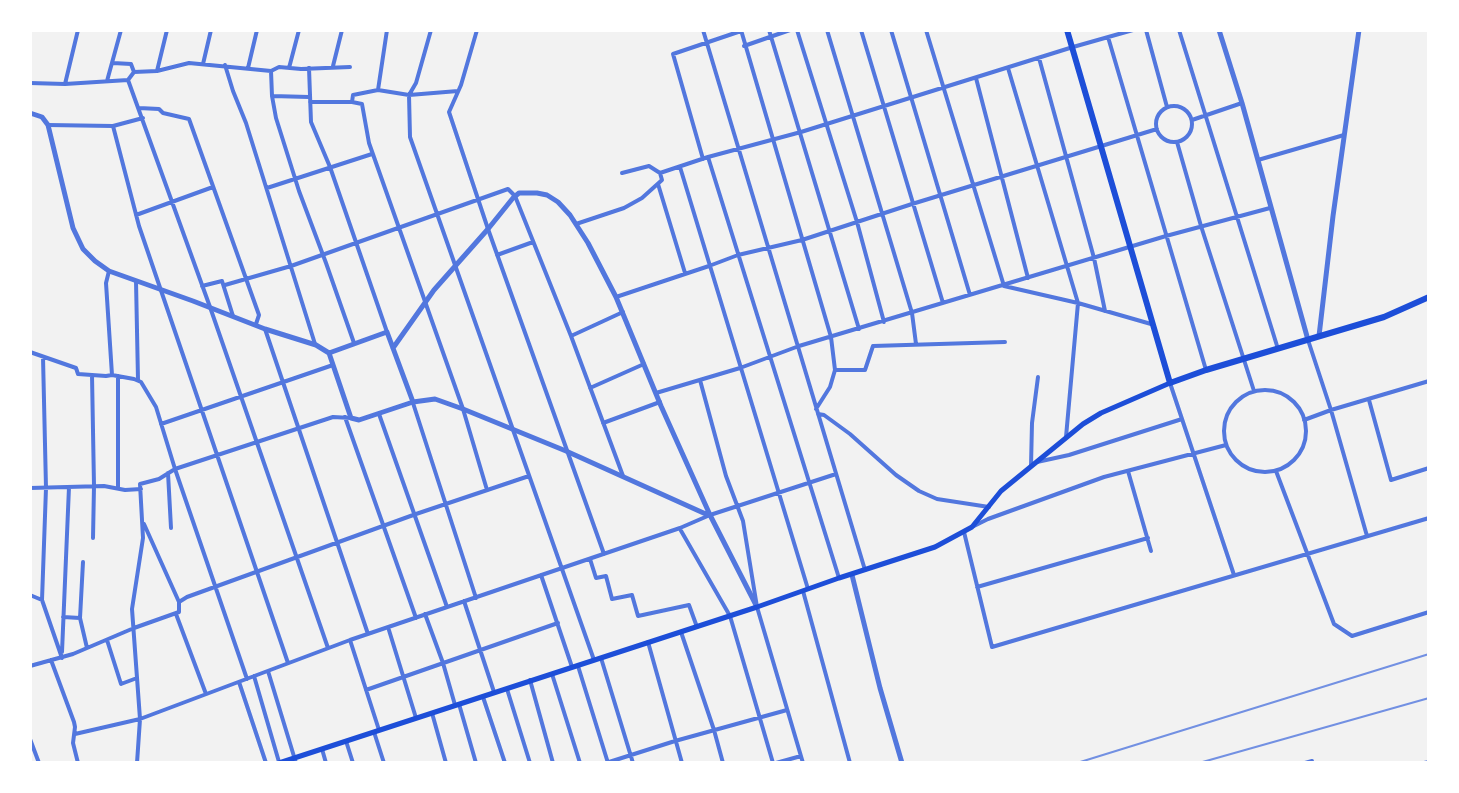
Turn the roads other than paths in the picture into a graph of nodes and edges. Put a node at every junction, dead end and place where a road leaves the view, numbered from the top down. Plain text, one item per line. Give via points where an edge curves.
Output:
1 (78, 30) edge
2 (121, 30) edge
3 (167, 30) edge
4 (211, 30) edge
5 (257, 30) edge
6 (299, 30) edge
7 (342, 30) edge
8 (387, 30) edge
9 (431, 30) edge
10 (477, 30) edge
11 (703, 30) edge
12 (769, 30) edge
13 (790, 30) edge
14 (797, 30) edge
15 (827, 30) edge
16 (861, 30) edge
17 (891, 30) edge
18 (926, 30) edge
19 (1067, 30) edge
20 (1103, 30) edge
21 (1133, 30) edge
22 (1146, 30) edge
23 (1179, 30) edge
24 (1219, 30) edge
25 (1359, 30) edge
26 (741, 31) edge
27 (771, 37) junction
28 (1107, 37) junction
29 (706, 43) junction
30 (744, 46) junction
31 (1073, 47) junction
32 (1039, 58) junction
33 (113, 63) junction
34 (203, 64) junction
35 (225, 65) junction
36 (333, 67) junction
37 (350, 67) dead end
38 (248, 68) junction
39 (289, 68) junction
40 (309, 68) junction
41 (1008, 68) junction
42 (157, 71) junction
43 (271, 71) junction
44 (134, 72) junction
45 (976, 78) junction
46 (128, 80) junction
47 (107, 81) junction
48 (30, 83) edge
49 (65, 84) junction
50 (944, 88) junction
51 (378, 90) junction
52 (458, 91) junction
53 (409, 95) junction
54 (272, 96) junction
55 (912, 97) junction
56 (310, 100) junction
57 (352, 102) junction
58 (1242, 103) junction
59 (884, 106) junction
60 (1167, 107) junction
61 (139, 108) junction
62 (30, 112) edge
63 (853, 116) junction
64 (1207, 116) junction
65 (143, 118) junction
66 (1192, 120) junction
67 (827, 124) junction
68 (48, 125) junction
69 (113, 126) junction
70 (1157, 129) junction
71 (801, 132) junction
72 (1136, 135) junction
73 (1344, 135) junction
74 (772, 140) junction
75 (1177, 142) junction
76 (1101, 146) junction
77 (739, 149) junction
78 (372, 154) junction
79 (1067, 157) junction
80 (706, 158) junction
81 (1258, 160) junction
82 (1036, 166) junction
83 (330, 167) junction
84 (680, 167) junction
85 (622, 173) dead end
86 (660, 173) junction
87 (1003, 176) junction
88 (295, 179) junction
89 (658, 184) junction
90 (974, 185) junction
91 (213, 187) junction
92 (267, 188) junction
93 (940, 195) junction
94 (515, 196) junction
95 (478, 200) junction
96 (172, 202) junction
97 (912, 204) junction
98 (1270, 208) junction
99 (881, 214) junction
100 (136, 215) junction
101 (437, 215) junction
102 (1238, 217) junction
103 (857, 222) junction
104 (576, 224) junction
105 (1201, 226) junction
106 (399, 229) junction
107 (488, 229) junction
108 (830, 230) junction
109 (1166, 236) junction
110 (802, 240) junction
111 (534, 242) junction
112 (355, 243) junction
113 (1130, 247) junction
114 (767, 248) junction
115 (323, 255) junction
116 (497, 255) junction
117 (738, 255) junction
118 (1094, 258) junction
119 (291, 266) junction
120 (455, 266) junction
121 (709, 266) junction
122 (1068, 266) junction
123 (109, 271) junction
124 (685, 274) junction
125 (1028, 278) junction
126 (245, 279) junction
127 (136, 281) junction
128 (225, 285) junction
129 (201, 286) junction
130 (1004, 286) junction
131 (160, 290) junction
132 (970, 295) junction
133 (616, 297) junction
134 (1429, 297) edge
135 (425, 303) junction
136 (943, 303) junction
137 (1078, 303) junction
138 (210, 307) junction
139 (1105, 311) junction
140 (623, 312) junction
141 (912, 313) junction
142 (233, 316) junction
143 (884, 322) junction
144 (256, 324) junction
145 (1153, 324) junction
146 (265, 329) junction
147 (859, 329) junction
148 (387, 332) junction
149 (571, 336) junction
150 (1319, 336) junction
151 (831, 337) junction
152 (1308, 340) junction
153 (1005, 342) dead end
154 (354, 344) junction
155 (916, 344) junction
156 (316, 345) junction
157 (799, 346) junction
158 (393, 348) junction
159 (1278, 350) junction
160 (30, 352) edge
161 (329, 353) junction
162 (43, 357) junction
163 (769, 357) junction
164 (1243, 359) junction
165 (644, 364) junction
166 (333, 365) junction
167 (740, 368) junction
168 (835, 370) junction
169 (1206, 370) junction
170 (92, 375) junction
171 (115, 375) junction
172 (1038, 377) dead end
173 (138, 380) junction
174 (700, 380) junction
175 (1429, 381) edge
176 (283, 382) junction
177 (1170, 383) junction
178 (590, 388) junction
179 (1254, 391) junction
180 (656, 393) junction
181 (241, 397) junction
182 (1369, 400) junction
183 (413, 402) junction
184 (660, 402) junction
185 (463, 409) junction
186 (201, 410) junction
187 (1331, 410) junction
188 (817, 412) junction
189 (379, 414) junction
190 (348, 418) junction
191 (1182, 419) junction
192 (1304, 420) junction
193 (603, 423) junction
194 (161, 424) junction
195 (299, 429) junction
196 (513, 430) junction
197 (1066, 437) junction
198 (257, 443) junction
199 (1226, 445) junction
200 (566, 451) junction
201 (1192, 454) junction
202 (217, 457) junction
203 (1033, 464) junction
204 (1429, 468) edge
205 (175, 469) junction
206 (1128, 471) junction
207 (1276, 471) junction
208 (168, 473) junction
209 (836, 474) junction
210 (530, 476) junction
211 (623, 478) junction
212 (809, 482) junction
213 (94, 486) junction
214 (69, 487) junction
215 (30, 488) edge
216 (46, 488) junction
217 (118, 488) junction
218 (141, 489) junction
219 (487, 490) junction
220 (778, 493) junction
221 (446, 505) junction
222 (738, 507) junction
223 (989, 507) junction
224 (416, 514) junction
225 (710, 515) junction
226 (1429, 518) edge
227 (142, 519) junction
228 (383, 526) junction
229 (972, 527) junction
230 (171, 528) dead end
231 (680, 528) junction
232 (964, 532) junction
233 (1367, 536) junction
234 (93, 538) dead end
235 (1148, 538) junction
236 (336, 542) junction
237 (1151, 551) dead end
238 (604, 554) junction
239 (1306, 554) junction
240 (296, 556) junction
241 (590, 559) junction
242 (83, 562) dead end
243 (562, 568) junction
244 (865, 570) junction
245 (256, 571) junction
246 (541, 575) junction
247 (852, 575) junction
248 (1234, 575) junction
249 (839, 578) junction
250 (215, 587) junction
251 (976, 587) junction
252 (806, 590) junction
253 (30, 595) edge
254 (476, 598) junction
255 (42, 600) junction
256 (464, 601) junction
257 (179, 602) junction
258 (447, 607) junction
259 (757, 607) junction
260 (1429, 612) edge
261 (176, 614) junction
262 (425, 614) junction
263 (730, 616) junction
264 (63, 617) junction
265 (80, 618) junction
266 (416, 618) junction
267 (558, 623) junction
268 (388, 627) junction
269 (697, 627) junction
270 (134, 628) junction
271 (681, 632) junction
272 (368, 634) junction
273 (107, 640) junction
274 (350, 640) junction
275 (648, 642) junction
276 (87, 648) junction
277 (328, 648) junction
278 (481, 650) junction
279 (62, 658) junction
280 (601, 658) junction
281 (51, 660) junction
282 (594, 660) junction
283 (288, 663) junction
284 (443, 663) junction
285 (30, 666) edge
286 (575, 666) junction
287 (268, 671) junction
288 (552, 673) junction
289 (254, 676) junction
290 (403, 677) junction
291 (137, 678) junction
292 (247, 679) junction
293 (530, 680) junction
294 (239, 682) junction
295 (507, 688) junction
296 (366, 690) junction
297 (494, 692) junction
298 (206, 694) junction
299 (483, 696) junction
300 (457, 704) junction
301 (787, 710) junction
302 (432, 713) junction
303 (416, 718) junction
304 (761, 718) junction
305 (140, 719) junction
306 (714, 730) junction
307 (376, 731) junction
308 (75, 734) junction
309 (30, 739) edge
310 (346, 741) junction
311 (675, 741) junction
312 (322, 749) junction
313 (631, 755) junction
314 (801, 756) junction
315 (295, 760) edge
316 (36, 762) edge
317 (78, 763) edge
318 (137, 763) edge
319 (266, 763) edge
320 (279, 763) edge
321 (326, 763) edge
322 (353, 763) edge
323 (384, 763) edge
324 (446, 763) edge
325 (476, 763) edge
326 (505, 763) edge
327 (530, 763) edge
328 (553, 763) edge
329 (580, 763) edge
330 (607, 763) edge
331 (633, 763) edge
332 (682, 763) edge
333 (723, 763) edge
334 (775, 763) edge
335 (803, 763) edge
336 (850, 763) edge
337 (902, 763) edge

1 - 49 street
2 - 33 street
3 - 42 street
4 - 34 street
5 - 38 street
6 - 39 street
7 - 36 street
8 - 51 street
9 - 53 street
10 - 52 street
11 - 29 street
12 - 27 street
13 - 27 street
14 - 67 street
15 - 63 street
16 - 59 street
17 - 55 street
18 - 50 street
19 - 31 main road
20 - 28 street
21 - 28 street
22 - 60 street
23 - 64 street
24 - 58 street
25 - 73 street
26 - 29 street
26 - 30 street
27 - 30 street
27 - 71 street
28 - 31 street
28 - 72 street
29 - 77 street
29 - 80 street via 673,54
30 - 74 street
31 - 32 street
31 - 76 main road
32 - 41 street
32 - 79 street
33 - 44 street via 131,64
33 - 47 street
34 - 35 street
34 - 42 street
35 - 38 street
35 - 92 street
36 - 37 street
36 - 40 street
38 - 43 street
39 - 40 street
39 - 43 street
40 - 56 street
41 - 45 street
41 - 82 street
42 - 44 street
43 - 54 street
44 - 46 street
45 - 50 street
45 - 87 street
46 - 47 street
46 - 61 street
47 - 49 street
48 - 49 street
50 - 55 street
50 - 90 street
51 - 53 street
51 - 57 street via 353,95
52 - 53 street
52 - 95 street via 449,112
53 - 101 street via 410,137
54 - 56 street
54 - 88 street
55 - 59 street
55 - 93 street
56 - 57 street
56 - 83 street via 311,122
57 - 78 street via 362,104
58 - 64 street
58 - 81 street
59 - 63 street
59 - 97 street
60 - 66 street via 1181,107
60 - 70 street via 1157,117
61 - 65 street
61 - 91 street via 189,119
62 - 68 street
63 - 67 street
63 - 99 street
64 - 66 street
64 - 102 street
65 - 69 street
65 - 96 street
66 - 75 street via 1188,136
67 - 71 street
67 - 103 street
68 - 69 street
68 - 123 street via 73,228 83,249
69 - 100 street
70 - 72 street
70 - 75 street via 1165,139
71 - 74 street
71 - 108 street
72 - 76 street
72 - 109 street
73 - 81 street
73 - 150 street
74 - 77 street
74 - 110 street
75 - 105 street
76 - 79 street
76 - 113 main road
77 - 80 street
77 - 114 street
78 - 83 street
78 - 106 street
79 - 82 street
79 - 118 street
80 - 84 street
80 - 117 street
81 - 98 street
82 - 87 street
82 - 122 street
83 - 88 street
83 - 112 street
84 - 86 street
84 - 121 street
85 - 86 street via 649,166
86 - 89 street
87 - 90 street
87 - 125 street
88 - 92 street
88 - 115 street
89 - 104 street via 624,208
89 - 124 street
90 - 93 street
90 - 130 street
91 - 96 street
91 - 126 street
92 - 119 street
93 - 97 street
93 - 132 street
94 - 95 street via 508,189
94 - 104 street via 547,195
94 - 107 street
94 - 111 street
95 - 101 street
95 - 107 street
96 - 100 street
96 - 129 street
97 - 99 street
97 - 136 street
98 - 102 street
98 - 152 street
99 - 103 street
99 - 141 street
100 - 131 street
101 - 106 street
101 - 120 street
102 - 105 street
102 - 159 street
103 - 108 street
103 - 143 street
104 - 133 street
105 - 109 street
105 - 164 street
106 - 112 street
106 - 135 street
107 - 116 street
107 - 120 street
108 - 110 street
108 - 147 street
109 - 113 street
109 - 169 street
110 - 114 street
110 - 151 street
111 - 116 street
111 - 149 street
112 - 115 street
112 - 148 street
113 - 118 street
113 - 145 main road
114 - 117 street
114 - 157 street
115 - 119 street
115 - 154 street
116 - 200 street
117 - 121 street
117 - 163 street
118 - 122 street
118 - 139 street
119 - 126 street
119 - 156 street
120 - 135 street
120 - 196 street
121 - 124 street
121 - 167 street
122 - 125 street
122 - 137 street
123 - 127 street
123 - 171 street
124 - 133 street
125 - 130 street
126 - 128 street
126 - 144 street via 259,315
127 - 131 street
127 - 173 street
128 - 129 street via 222,281
128 - 142 street
129 - 138 street
130 - 132 street
130 - 137 street
131 - 138 street
131 - 186 street
132 - 136 street
133 - 140 street
134 - 150 main road
135 - 158 street
135 - 185 street
136 - 141 street
137 - 139 street
137 - 197 street
138 - 142 street
138 - 181 street
139 - 145 street
140 - 149 street
140 - 165 street
141 - 143 street
141 - 155 street
142 - 144 street
143 - 147 street
144 - 146 street
145 - 177 main road
146 - 156 street
146 - 176 street
147 - 151 street
148 - 154 street
148 - 158 street
149 - 178 street
150 - 152 main road
151 - 157 street
151 - 168 street
152 - 159 main road
152 - 187 street
153 - 155 street
154 - 161 street
155 - 168 street via 873,346 865,370
156 - 161 street
157 - 163 street
157 - 188 street
158 - 183 street
159 - 164 main road
160 - 162 street
161 - 166 street
162 - 170 street
162 - 216 street
163 - 167 street
163 - 212 street
164 - 169 main road
164 - 179 street
165 - 178 street
165 - 180 street
166 - 176 street
166 - 190 street
167 - 174 street
167 - 220 street
168 - 188 street
169 - 177 main road
170 - 171 street
170 - 213 street
171 - 173 street
171 - 217 street
172 - 203 street
173 - 194 street
174 - 180 street
174 - 222 street
175 - 182 street
176 - 181 street
176 - 195 street
177 - 191 street
177 - 197 main road via 1101,413
178 - 193 street
179 - 192 street via 1285,395
179 - 199 street via 1229,410
180 - 184 street
181 - 186 street
181 - 198 street
182 - 187 street
182 - 204 street via 1391,480
183 - 185 street via 435,399
183 - 189 street
183 - 221 street
184 - 193 street
184 - 225 street
185 - 196 street
185 - 219 street
186 - 194 street
186 - 202 street
187 - 192 street
187 - 233 street
188 - 209 street
188 - 223 street via 919,491
189 - 190 street
189 - 224 street
190 - 195 street via 333,417
190 - 228 street
191 - 201 street
191 - 203 street
192 - 207 street via 1301,451
193 - 211 street
194 - 205 street
195 - 198 street
195 - 236 street
196 - 200 street
196 - 210 street
197 - 203 main road
198 - 202 street
198 - 240 street
199 - 201 street
199 - 207 street via 1245,468
200 - 211 street
200 - 238 street
201 - 206 street
201 - 248 street
202 - 205 street
202 - 245 street
203 - 223 main road
205 - 208 street
205 - 250 street
206 - 229 street
206 - 235 street
207 - 239 street
208 - 218 street via 140,484
208 - 230 street
209 - 212 street
209 - 244 street
210 - 219 street
210 - 243 street
211 - 225 street
212 - 220 street
212 - 249 street
213 - 214 street
213 - 217 street
213 - 234 street
214 - 216 street
214 - 264 street
215 - 216 street
216 - 255 street
217 - 218 street
218 - 227 street
219 - 221 street
220 - 222 street
220 - 252 street
221 - 224 street
221 - 254 street
222 - 225 street
222 - 259 street
223 - 229 main road
224 - 228 street
224 - 258 street
225 - 231 street
225 - 259 street
226 - 233 street
227 - 257 street
227 - 270 street
228 - 236 street
228 - 266 street
229 - 232 main road
231 - 238 street
231 - 263 street
232 - 244 main road
232 - 251 street
233 - 239 street
235 - 237 street
235 - 251 street
236 - 240 street
236 - 272 street
238 - 241 street
239 - 248 street
239 - 260 street via 1334,624 1352,636
240 - 245 street
240 - 277 street
241 - 243 street
241 - 269 street via 596,578 606,576 612,599 632,595 638,616 689,605
242 - 265 street
243 - 246 street
243 - 282 street
244 - 247 main road
245 - 250 street
245 - 283 street
246 - 254 street
246 - 267 street
247 - 249 main road
247 - 337 street
248 - 251 street via 992,647
249 - 252 main road
250 - 257 street
250 - 292 street
252 - 259 main road
252 - 336 street
253 - 255 street
254 - 256 street
255 - 279 street
256 - 258 street
256 - 278 street
257 - 261 street
258 - 262 street
259 - 263 main road
259 - 301 street
261 - 270 street
261 - 298 street
262 - 266 street
262 - 284 street
263 - 269 main road
263 - 304 street
264 - 265 street
264 - 279 street
265 - 276 street
266 - 268 street
267 - 278 street
267 - 286 street
268 - 272 street
268 - 290 street
269 - 271 main road
270 - 273 street
270 - 291 street
271 - 275 main road
271 - 306 street
272 - 274 street
273 - 276 street
273 - 291 street via 121,684
274 - 277 street
274 - 296 street
275 - 280 main road
275 - 311 street
276 - 279 street
277 - 283 street
278 - 284 street
278 - 297 street
279 - 281 street
280 - 282 main road
280 - 313 street
281 - 285 street
281 - 308 street
282 - 286 main road
283 - 287 street
284 - 290 street
284 - 300 street
286 - 288 main road
286 - 330 street
287 - 289 street
287 - 315 street
288 - 293 main road
288 - 329 street
289 - 292 street
289 - 320 street
290 - 296 street
290 - 303 street
291 - 305 street
292 - 294 street
293 - 295 main road
293 - 328 street
294 - 298 street
294 - 319 street
295 - 297 main road
295 - 327 street
296 - 307 street
297 - 299 main road
298 - 305 street
299 - 300 main road
299 - 326 street
300 - 302 main road
300 - 325 street
301 - 304 street
301 - 314 street
302 - 303 main road
302 - 324 street
303 - 307 main road
304 - 306 street
304 - 334 street
305 - 308 street
305 - 318 street
306 - 311 street
306 - 333 street
307 - 310 main road
307 - 323 street
308 - 317 street
309 - 316 street
310 - 312 main road
310 - 322 street
311 - 313 street
311 - 332 street
312 - 315 main road
312 - 321 street
313 - 330 street
313 - 331 street
314 - 334 street
314 - 335 street
315 - 320 main road

